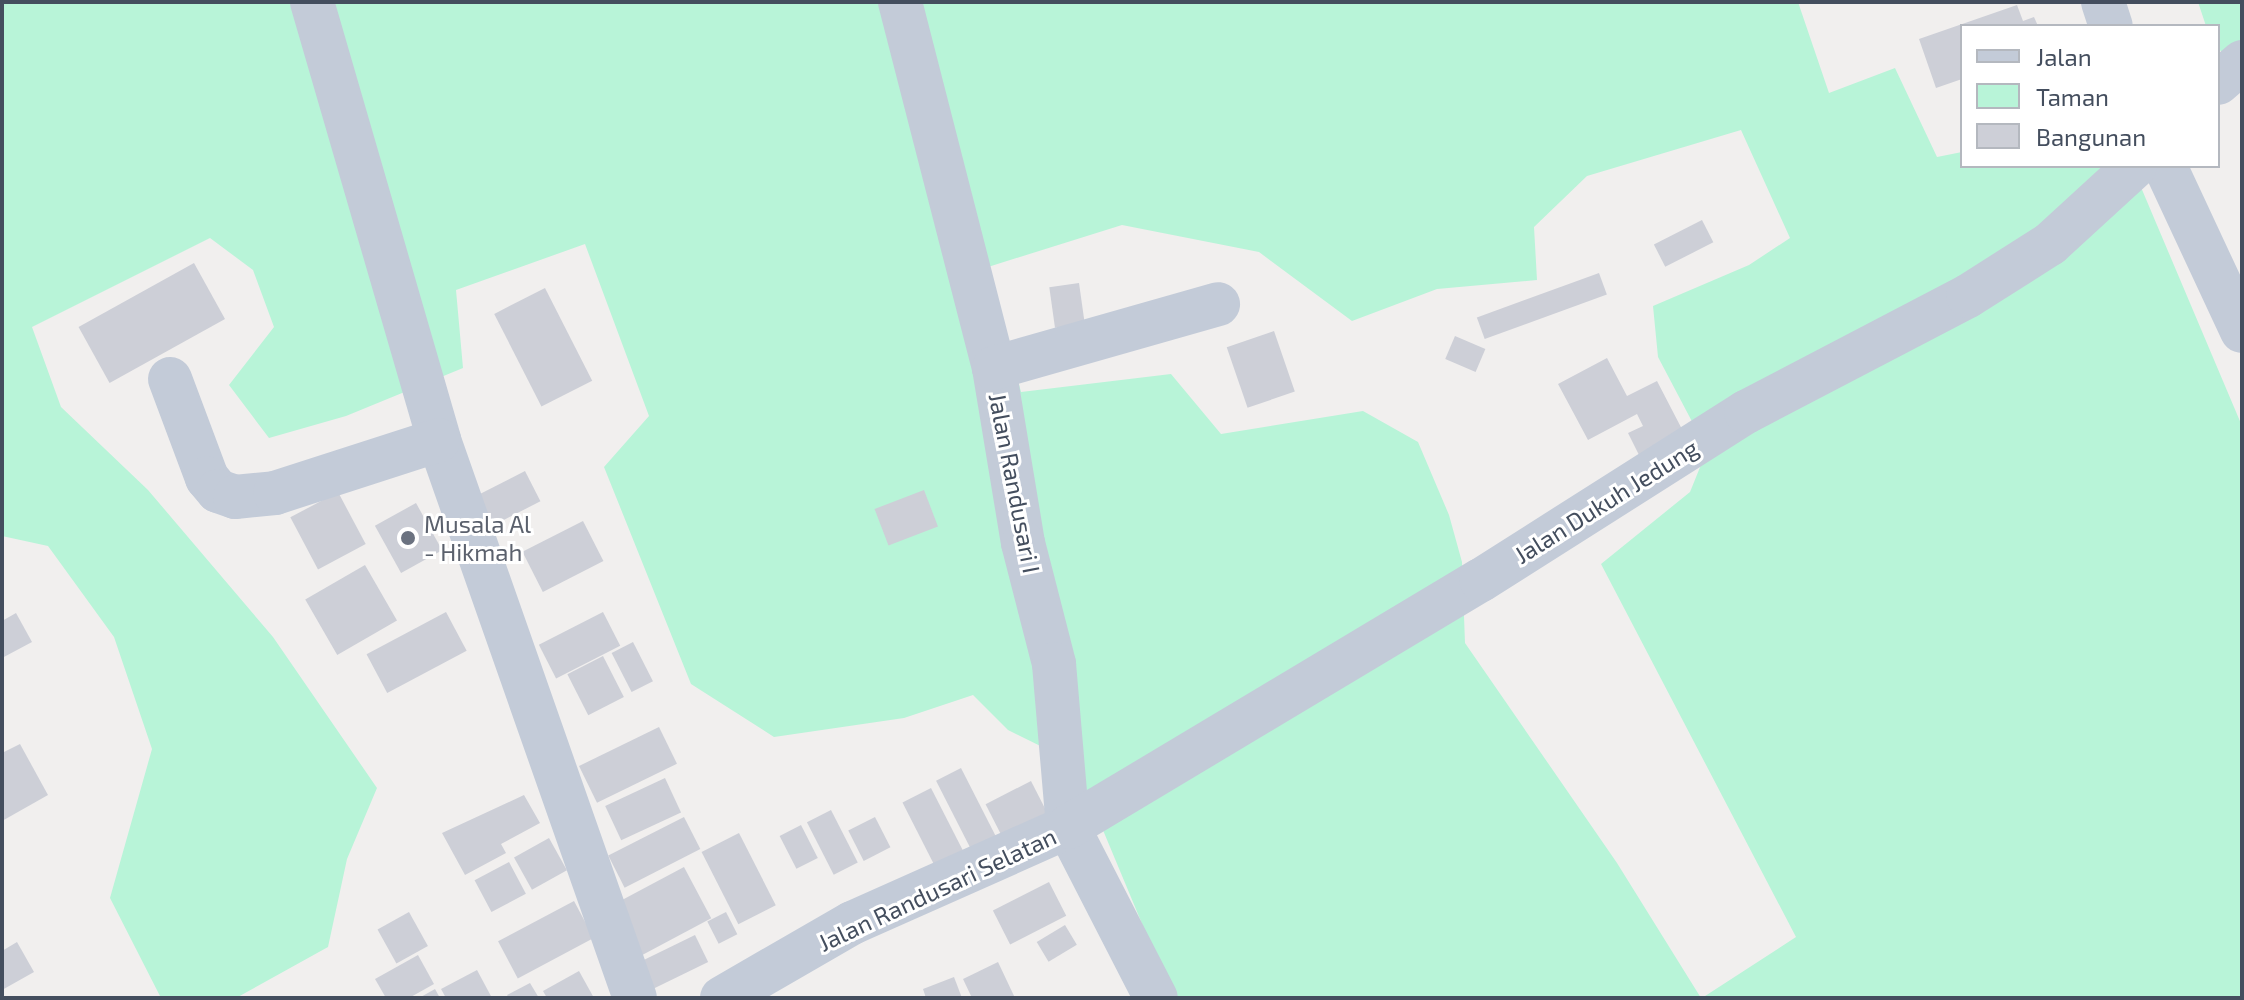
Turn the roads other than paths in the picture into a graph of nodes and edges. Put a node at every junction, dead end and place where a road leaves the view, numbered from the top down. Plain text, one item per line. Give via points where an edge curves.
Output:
1 (312, 2) edge
2 (900, 2) edge
3 (2103, 2) edge
4 (2110, 24) edge
5 (2242, 62) edge
6 (2220, 81) edge
7 (2133, 168) edge
8 (2166, 168) edge
9 (1218, 304) dead end
10 (2242, 331) edge
11 (994, 368) junction
12 (170, 379) dead end
13 (439, 440) junction
14 (1068, 827) junction
15 (635, 998) edge
16 (722, 998) edge
17 (1156, 998) edge

1 - 13 street
2 - 11 street
3 - 4 street
5 - 6 street
7 - 14 street, Jalan Dukuh Jedung via 2050,244 1968,296 1746,412 1481,580
8 - 10 street
9 - 11 street, Jalan Randusari I
11 - 14 street, Jalan Randusari I via 1023,543 1054,664
12 - 13 street via 207,478 218,491 235,497 275,493
13 - 15 street
14 - 16 street, Jalan Randusari Selatan via 852,923
14 - 17 street

